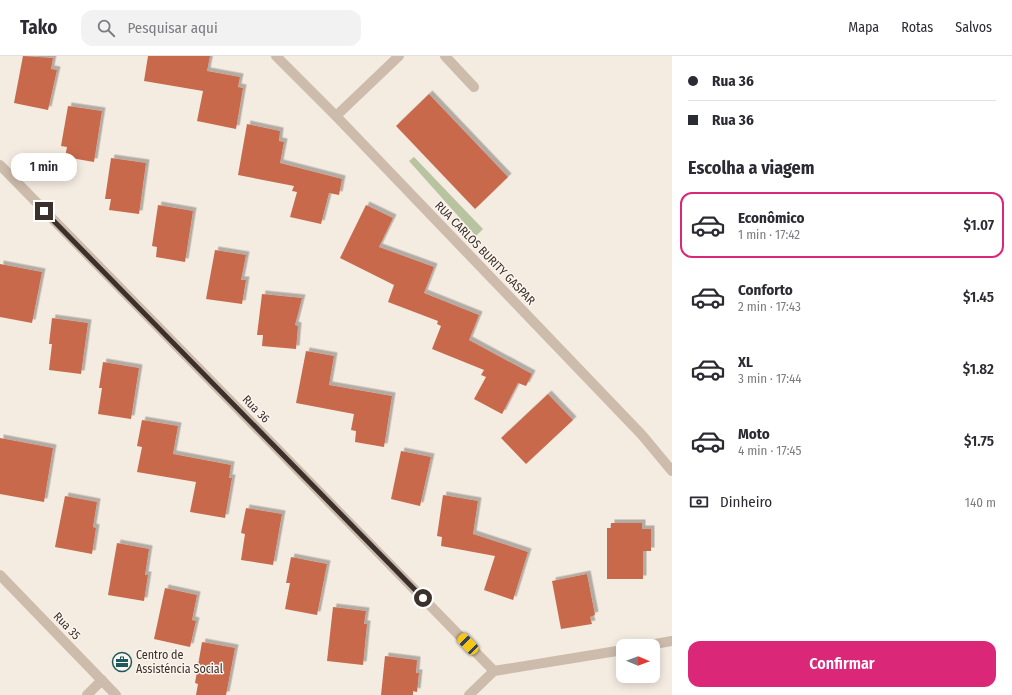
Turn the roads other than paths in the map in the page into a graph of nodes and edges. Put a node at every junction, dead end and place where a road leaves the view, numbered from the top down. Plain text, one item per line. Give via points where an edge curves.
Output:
1 (276, 56) edge
2 (399, 56) edge
3 (445, 56) edge
4 (474, 87) dead end
5 (336, 116) junction
6 (0, 165) edge
7 (672, 471) edge
8 (0, 574) edge
9 (672, 641) edge
10 (660, 643) edge
11 (616, 651) edge
12 (494, 671) junction
13 (102, 680) junction
14 (87, 695) edge
15 (116, 695) edge
16 (470, 695) edge

1 - 5 street, RUA CARLOS BURITY GASPAR
2 - 5 street
3 - 4 street
5 - 7 street, RUA CARLOS BURITY GASPAR via 642,435
6 - 12 street, Rua 36
8 - 13 street, Rua 35
9 - 10 street
11 - 12 street
12 - 16 street
13 - 14 street
13 - 15 street, Rua 35

